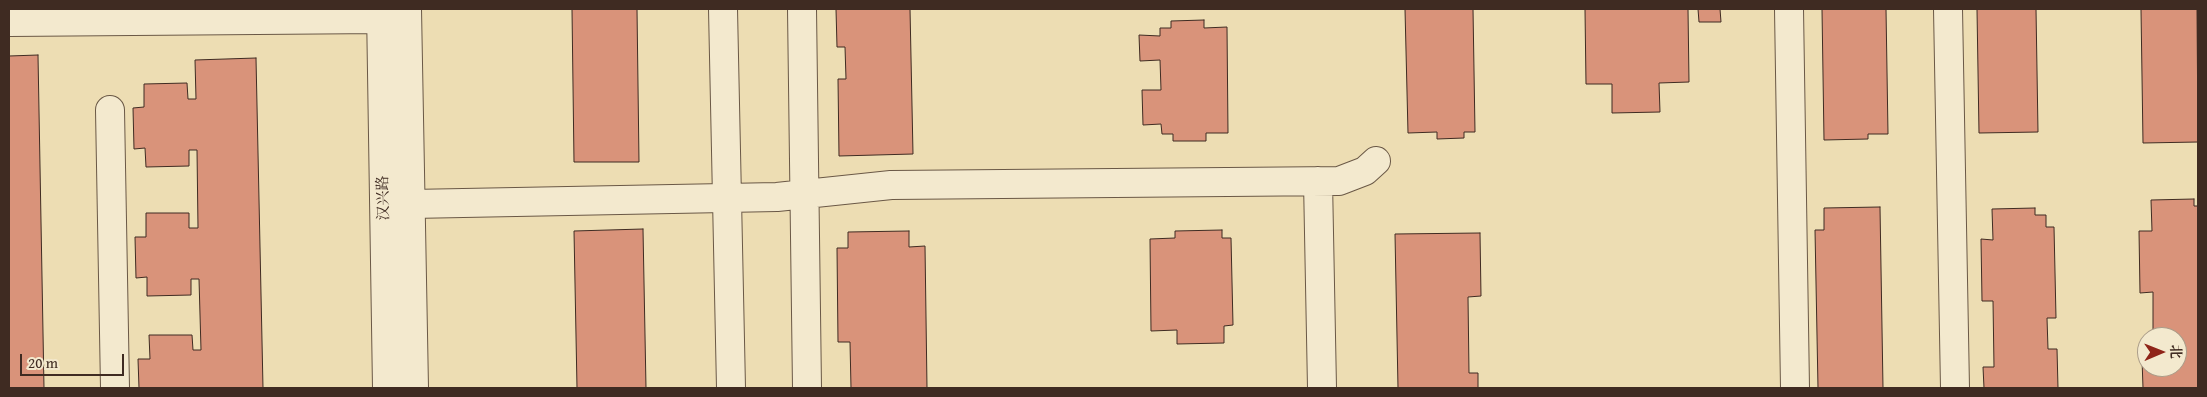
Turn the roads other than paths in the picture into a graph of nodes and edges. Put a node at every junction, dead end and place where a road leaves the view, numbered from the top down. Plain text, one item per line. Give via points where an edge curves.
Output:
1 (407, 9) edge
2 (723, 9) edge
3 (802, 9) edge
4 (1789, 9) edge
5 (1948, 9) edge
6 (381, 14) edge
7 (9, 22) edge
8 (110, 110) dead end
9 (1376, 162) dead end
10 (1318, 182) junction
11 (804, 194) junction
12 (727, 198) junction
13 (411, 204) junction
14 (115, 388) edge
15 (388, 388) edge
16 (414, 388) edge
17 (731, 388) edge
18 (807, 388) edge
19 (1322, 388) edge
20 (1795, 388) edge
21 (1955, 388) edge

1 - 13 street, 汉兴路
2 - 12 street
3 - 11 street
4 - 20 street
5 - 21 street
6 - 7 street
6 - 15 street, 汉兴路
8 - 14 street
9 - 10 street via 1365,171 1339,181
10 - 11 street via 891,185
10 - 19 street
11 - 12 street
11 - 18 street
12 - 13 street
12 - 17 street
13 - 16 street, 汉兴路

